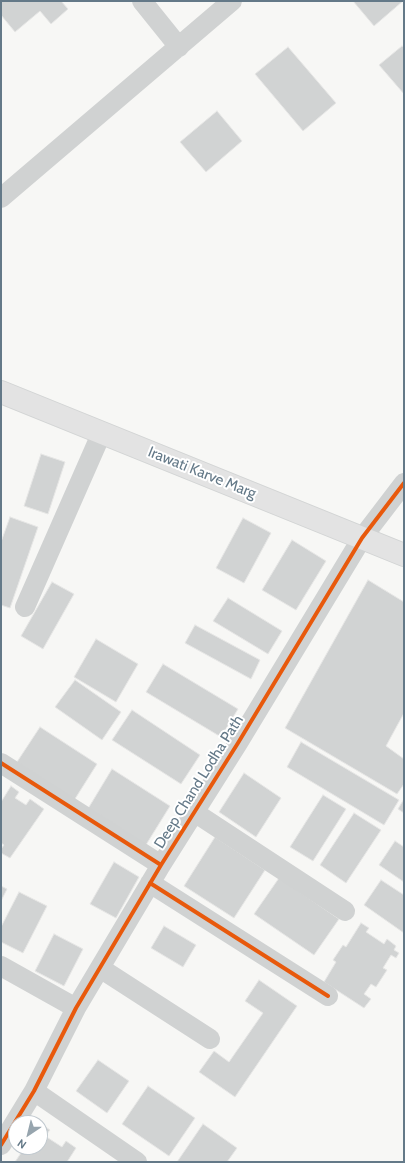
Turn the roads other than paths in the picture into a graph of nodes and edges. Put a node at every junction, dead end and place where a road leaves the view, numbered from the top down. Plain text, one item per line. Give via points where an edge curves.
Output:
1 (142, 1) edge
2 (232, 1) edge
3 (179, 47) junction
4 (1, 198) edge
5 (1, 392) edge
6 (102, 432) junction
7 (404, 483) edge
8 (362, 538) junction
9 (404, 555) edge
10 (25, 608) dead end
11 (1, 763) edge
12 (194, 812) junction
13 (161, 865) junction
14 (150, 882) junction
15 (344, 911) dead end
16 (1, 966) edge
17 (100, 968) junction
18 (328, 996) dead end
19 (76, 1008) junction
20 (210, 1039) dead end
21 (34, 1091) junction
22 (1, 1145) edge
23 (137, 1162) edge

1 - 3 street
2 - 3 street
3 - 4 street
5 - 6 main road, Irawati Karve Marg
6 - 8 main road, Irawati Karve Marg
6 - 10 street
7 - 8 street, Deep Chand Lodha Path
8 - 9 main road, Irawati Karve Marg
8 - 12 street, Deep Chand Lodha Path
11 - 13 street
12 - 13 street, Deep Chand Lodha Path
12 - 15 street
13 - 14 street, Deep Chand Lodha Path
14 - 17 street, Deep Chand Lodha Path
14 - 18 street
16 - 19 street
17 - 19 street, Deep Chand Lodha Path
17 - 20 street
19 - 21 street, Deep Chand Lodha Path
21 - 22 street, Deep Chand Lodha Path
21 - 23 street

